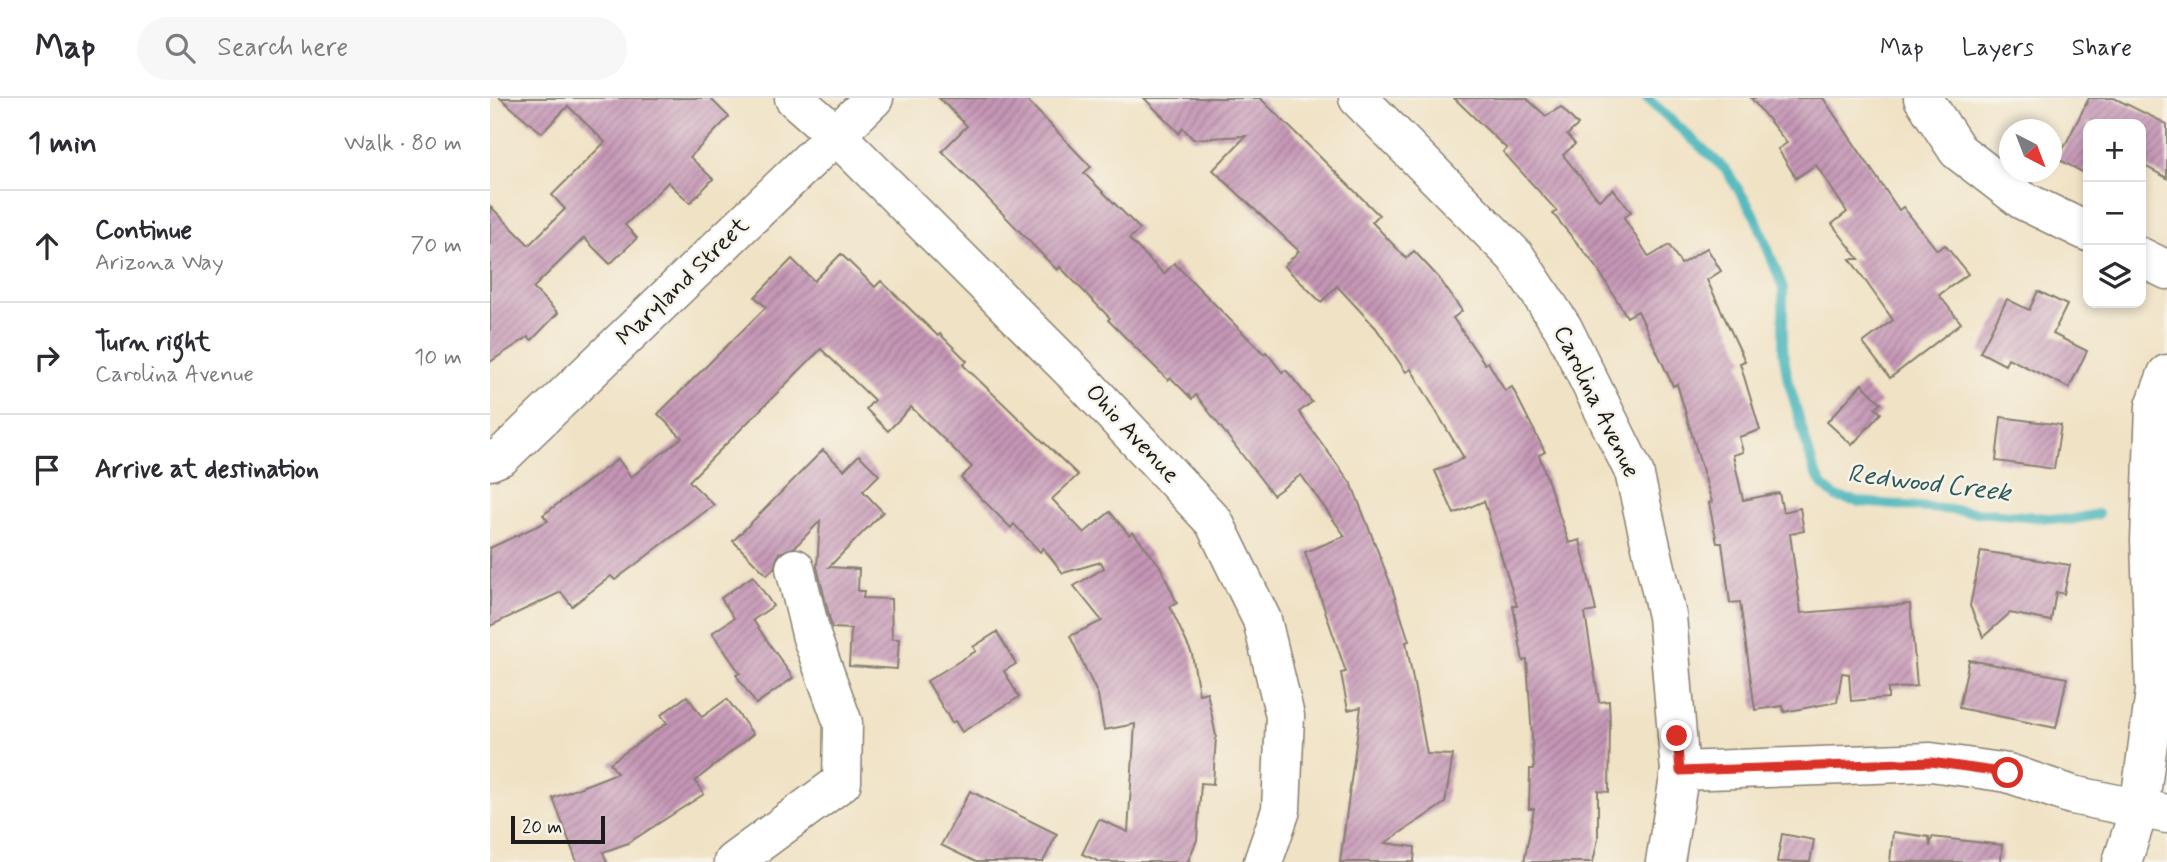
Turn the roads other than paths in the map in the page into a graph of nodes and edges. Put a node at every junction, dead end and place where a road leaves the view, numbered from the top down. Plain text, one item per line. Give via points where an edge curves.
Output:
1 (794, 98) edge
2 (874, 98) edge
3 (1358, 98) edge
4 (1923, 98) edge
5 (836, 135) junction
6 (2083, 230) edge
7 (2146, 260) edge
8 (2167, 270) edge
9 (2167, 374) edge
10 (490, 461) edge
11 (2159, 542) edge
12 (795, 568) dead end
13 (1680, 771) junction
14 (2153, 812) edge
15 (733, 862) edge
16 (1263, 862) edge
17 (1665, 862) edge
18 (2122, 862) edge

1 - 5 street, Ohio Avenue
2 - 5 street, Maryland Street
3 - 13 street, Carolina Avenue via 1516,257 1563,328 1634,472 1667,616
4 - 6 street via 1958,151 2022,200
5 - 10 street, Maryland Street via 502,456
5 - 16 street, Ohio Avenue via 1084,383 1213,522 1262,620 1285,716 1281,810
7 - 8 street
9 - 11 street via 2155,406
11 - 14 street
12 - 15 street via 812,638 843,723 842,782
13 - 14 street via 1931,762 2008,773 2072,795
13 - 17 street, Carolina Avenue
14 - 18 street

